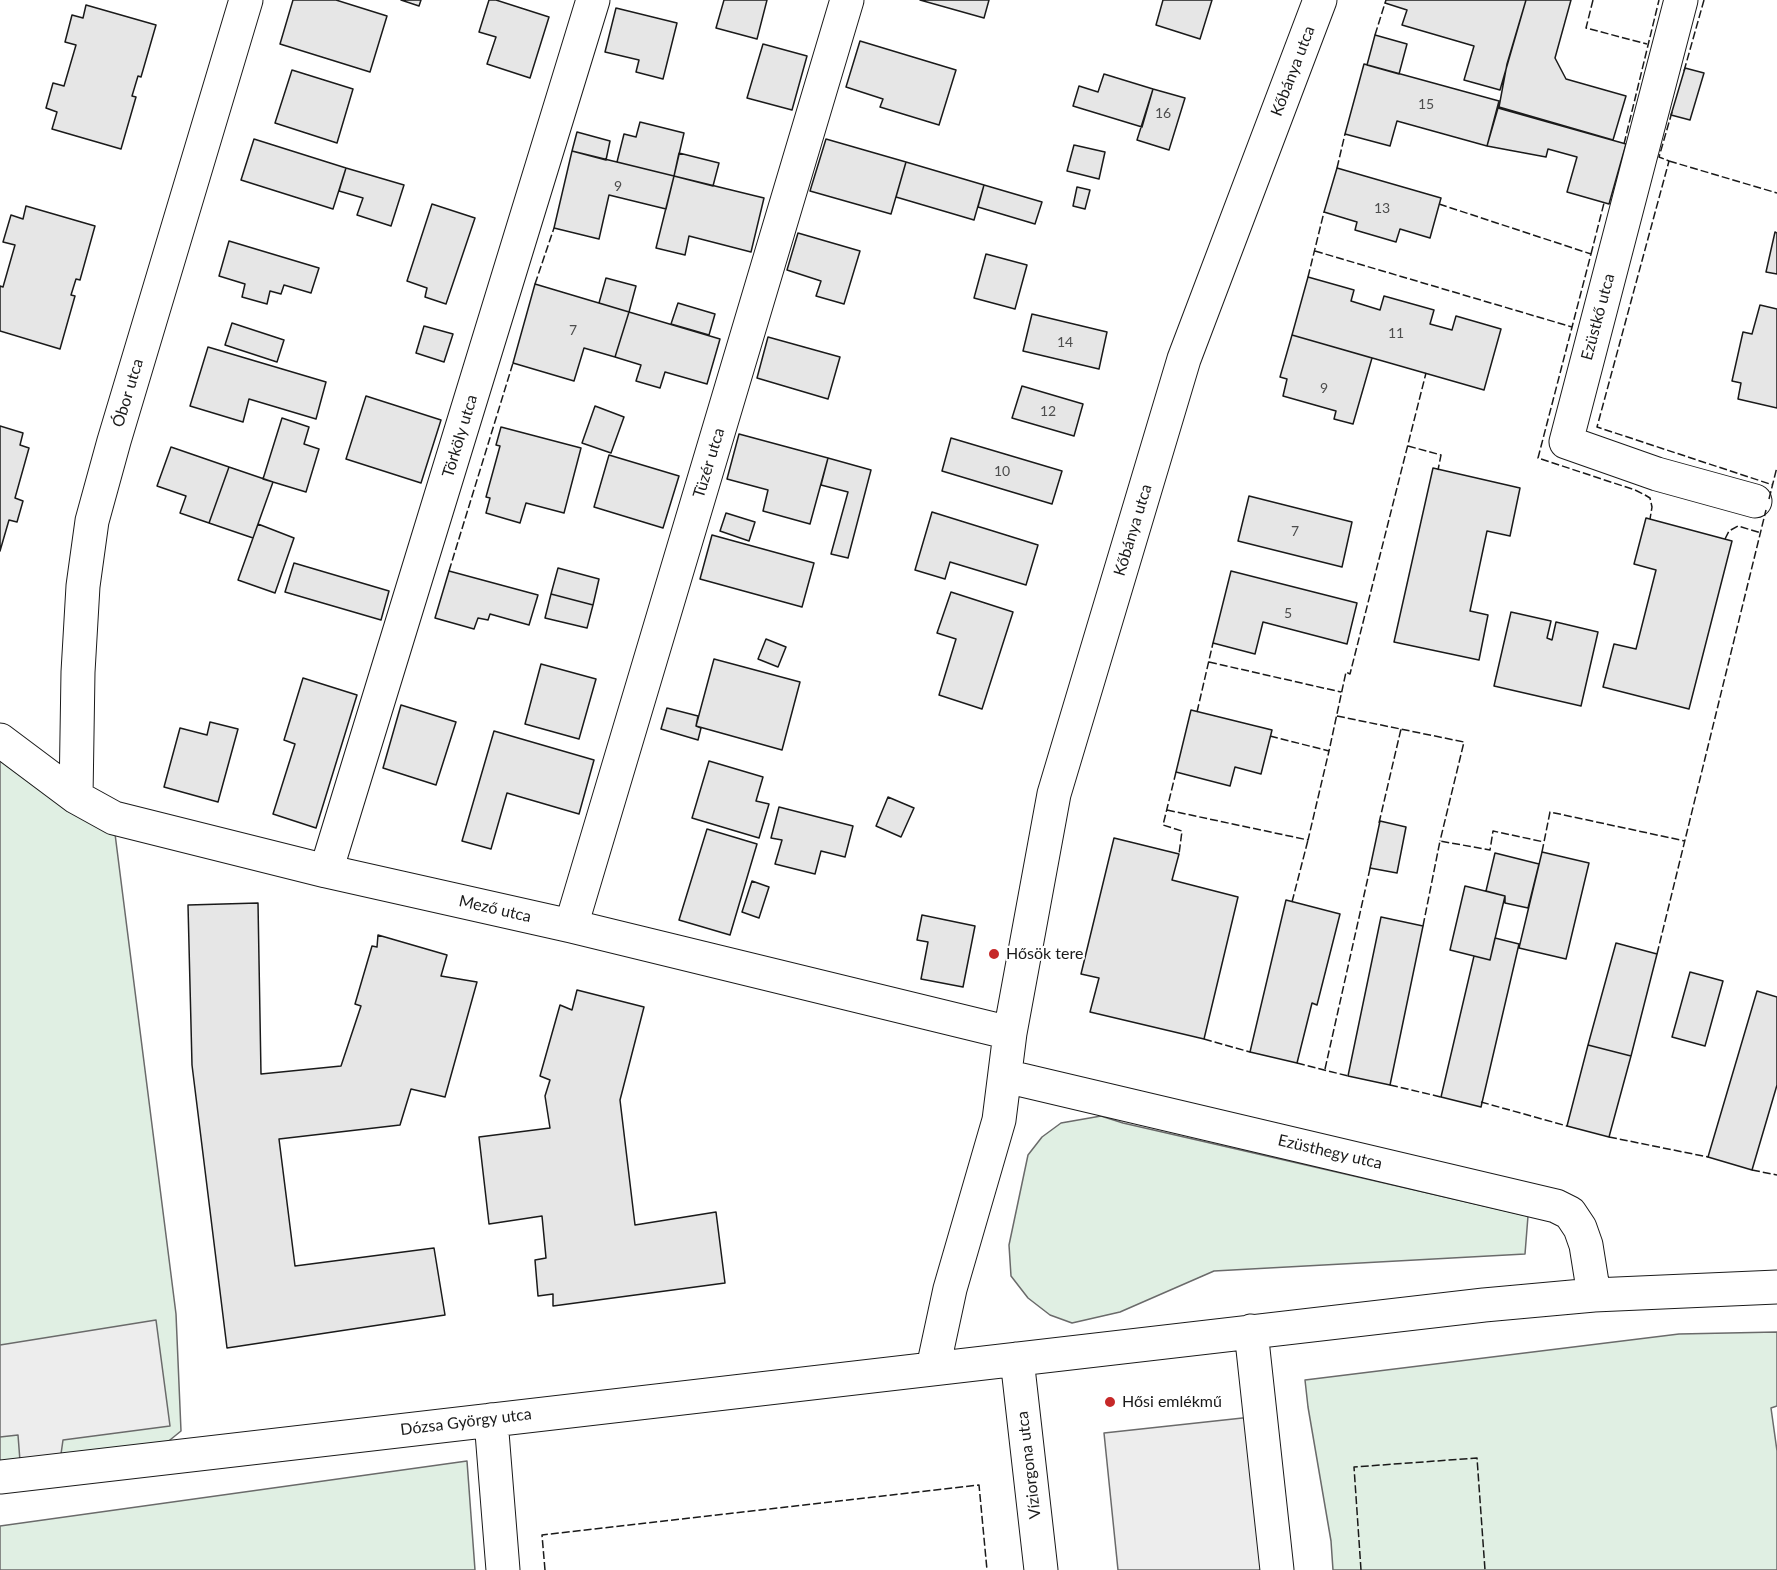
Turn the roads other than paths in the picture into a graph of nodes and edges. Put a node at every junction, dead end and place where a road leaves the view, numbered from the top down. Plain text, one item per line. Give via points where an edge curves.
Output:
1 (246, 0) edge
2 (593, 0) edge
3 (847, 0) edge
4 (1320, 0) edge
5 (1681, 0) edge
6 (1755, 501) dead end
7 (0, 740) edge
8 (76, 797) junction
9 (326, 871) junction
10 (571, 926) junction
11 (1010, 1033) junction
12 (1005, 1076) junction
13 (1777, 1287) edge
14 (1594, 1295) junction
15 (1251, 1331) junction
16 (1017, 1359) junction
17 (933, 1368) junction
18 (490, 1420) junction
19 (0, 1478) edge
20 (503, 1570) edge
21 (1041, 1570) edge
22 (1277, 1570) edge

1 - 8 street, Óbor utca via 92,521 80,629
2 - 9 street, Törköly utca
3 - 10 street, Tüzér utca
4 - 11 street, Kőbánya utca via 1184,359 1054,794
5 - 6 street, Ezüstkő utca via 1566,442 1657,474
7 - 8 street, Mező utca
8 - 9 street, Mező utca via 114,818
9 - 10 street, Mező utca
10 - 11 street, Mező utca
11 - 12 street, Kőbánya utca
12 - 14 street, Ezüsthegy utca via 1556,1206 1570,1213 1580,1227
12 - 17 street via 999,1120 950,1289
13 - 14 street
14 - 15 street
15 - 16 street
15 - 22 street
16 - 17 street
16 - 21 street, Víziorgona utca
17 - 18 street, Dózsa György utca
18 - 19 street, Dózsa György utca
18 - 20 street

